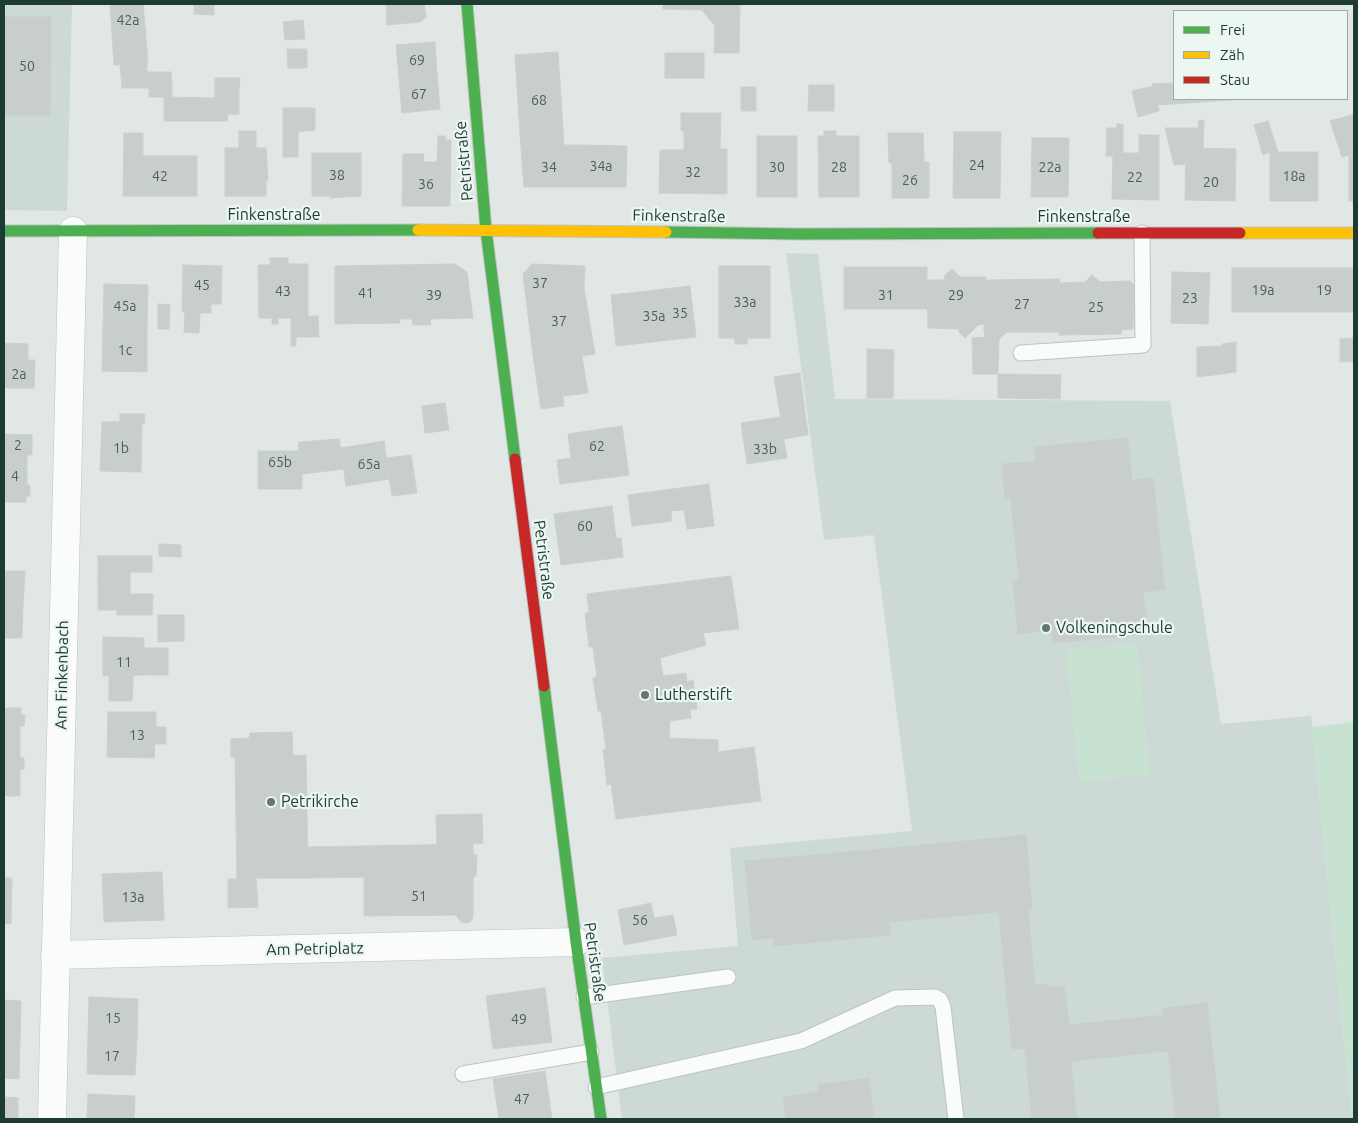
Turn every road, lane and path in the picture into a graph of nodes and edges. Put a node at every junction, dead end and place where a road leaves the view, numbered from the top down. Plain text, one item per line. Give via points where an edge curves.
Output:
1 (467, 4) edge
2 (486, 230) junction
3 (4, 231) edge
4 (72, 231) junction
5 (1142, 233) junction
6 (1354, 233) edge
7 (1020, 353) dead end
8 (576, 942) junction
9 (55, 955) junction
10 (728, 977) dead end
11 (584, 996) junction
12 (591, 1052) junction
13 (463, 1074) dead end
14 (596, 1087) junction
15 (52, 1119) edge
16 (601, 1119) edge
17 (956, 1119) edge

1 - 2 street, Petristraße
2 - 4 street, Finkenstraße
2 - 5 street, Finkenstraße via 799,234
2 - 8 street, Petristraße
3 - 4 street, Finkenstraße
4 - 9 street, Am Finkenbach
5 - 6 street, Finkenstraße
5 - 7 lane via 1143,346
8 - 9 street, Am Petriplatz
8 - 11 street, Petristraße
9 - 15 street, Am Finkenbach
10 - 11 lane
11 - 12 street, Petristraße
12 - 13 lane
12 - 14 street, Petristraße
14 - 16 street, Petristraße
14 - 17 lane via 801,1041 895,998 934,997 943,1007

